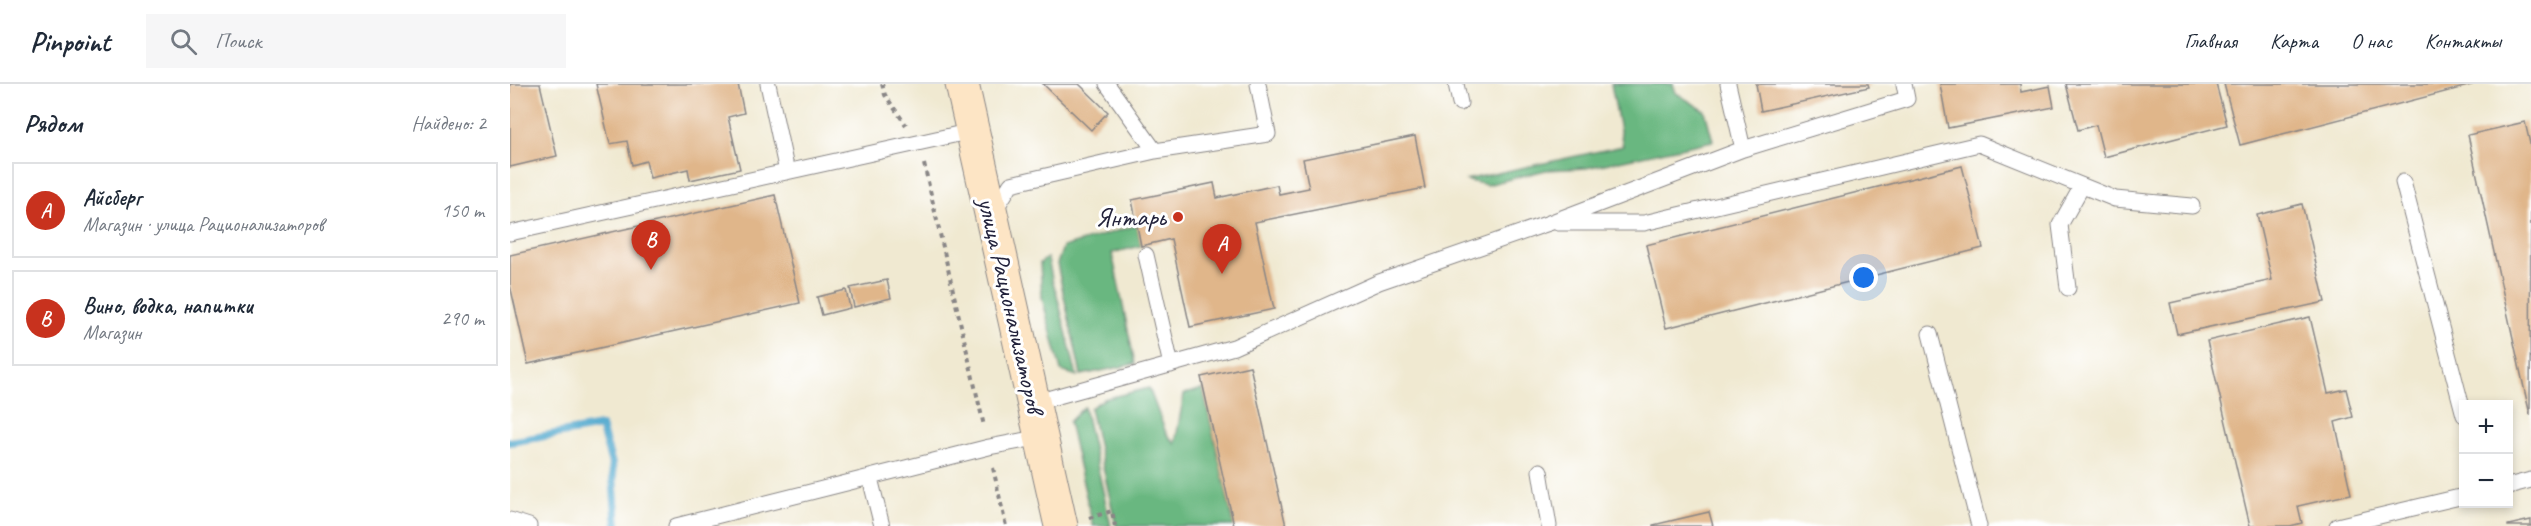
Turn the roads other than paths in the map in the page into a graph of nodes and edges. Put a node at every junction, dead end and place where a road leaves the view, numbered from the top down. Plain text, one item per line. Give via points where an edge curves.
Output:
1 (768, 84) edge
2 (962, 84) edge
3 (1107, 84) edge
4 (1258, 84) edge
5 (1456, 84) edge
6 (1728, 84) edge
7 (1904, 84) edge
8 (1460, 103) dead end
9 (972, 131) junction
10 (1743, 149) junction
11 (1155, 151) junction
12 (788, 172) junction
13 (2403, 182) dead end
14 (2082, 186) junction
15 (2192, 206) dead end
16 (991, 215) junction
17 (1549, 223) junction
18 (510, 233) edge
19 (1146, 255) dead end
20 (2068, 288) dead end
21 (1930, 334) dead end
22 (1171, 365) junction
23 (2459, 400) edge
24 (1033, 403) junction
25 (1041, 437) junction
26 (1540, 471) dead end
27 (870, 478) junction
28 (2531, 480) edge
29 (2513, 485) edge
30 (2459, 497) edge
31 (510, 520) edge
32 (529, 526) edge
33 (678, 526) edge
34 (882, 526) edge
35 (1061, 526) edge
36 (1549, 526) edge
37 (1978, 526) edge
38 (2337, 526) edge

1 - 12 lane
2 - 9 main road, улица Рационализаторов
3 - 11 lane
4 - 11 lane via 1268,134
5 - 8 lane
6 - 10 lane
7 - 10 lane via 1907,99
9 - 12 lane
9 - 16 main road, улица Рационализаторов
10 - 17 lane
11 - 16 lane via 1011,184
12 - 18 lane
13 - 23 lane
14 - 15 lane via 2115,200
14 - 17 lane via 1979,144 1644,224
14 - 20 lane via 2060,225
16 - 24 main road, улица Рационализаторов
17 - 22 lane via 1379,282 1234,347
19 - 22 lane
21 - 37 lane
22 - 24 lane
24 - 25 main road, улица Рационализаторов
25 - 27 lane
25 - 35 main road, улица Рационализаторов
26 - 36 lane
27 - 33 lane
27 - 34 lane
28 - 29 lane
30 - 38 lane
31 - 32 lane

